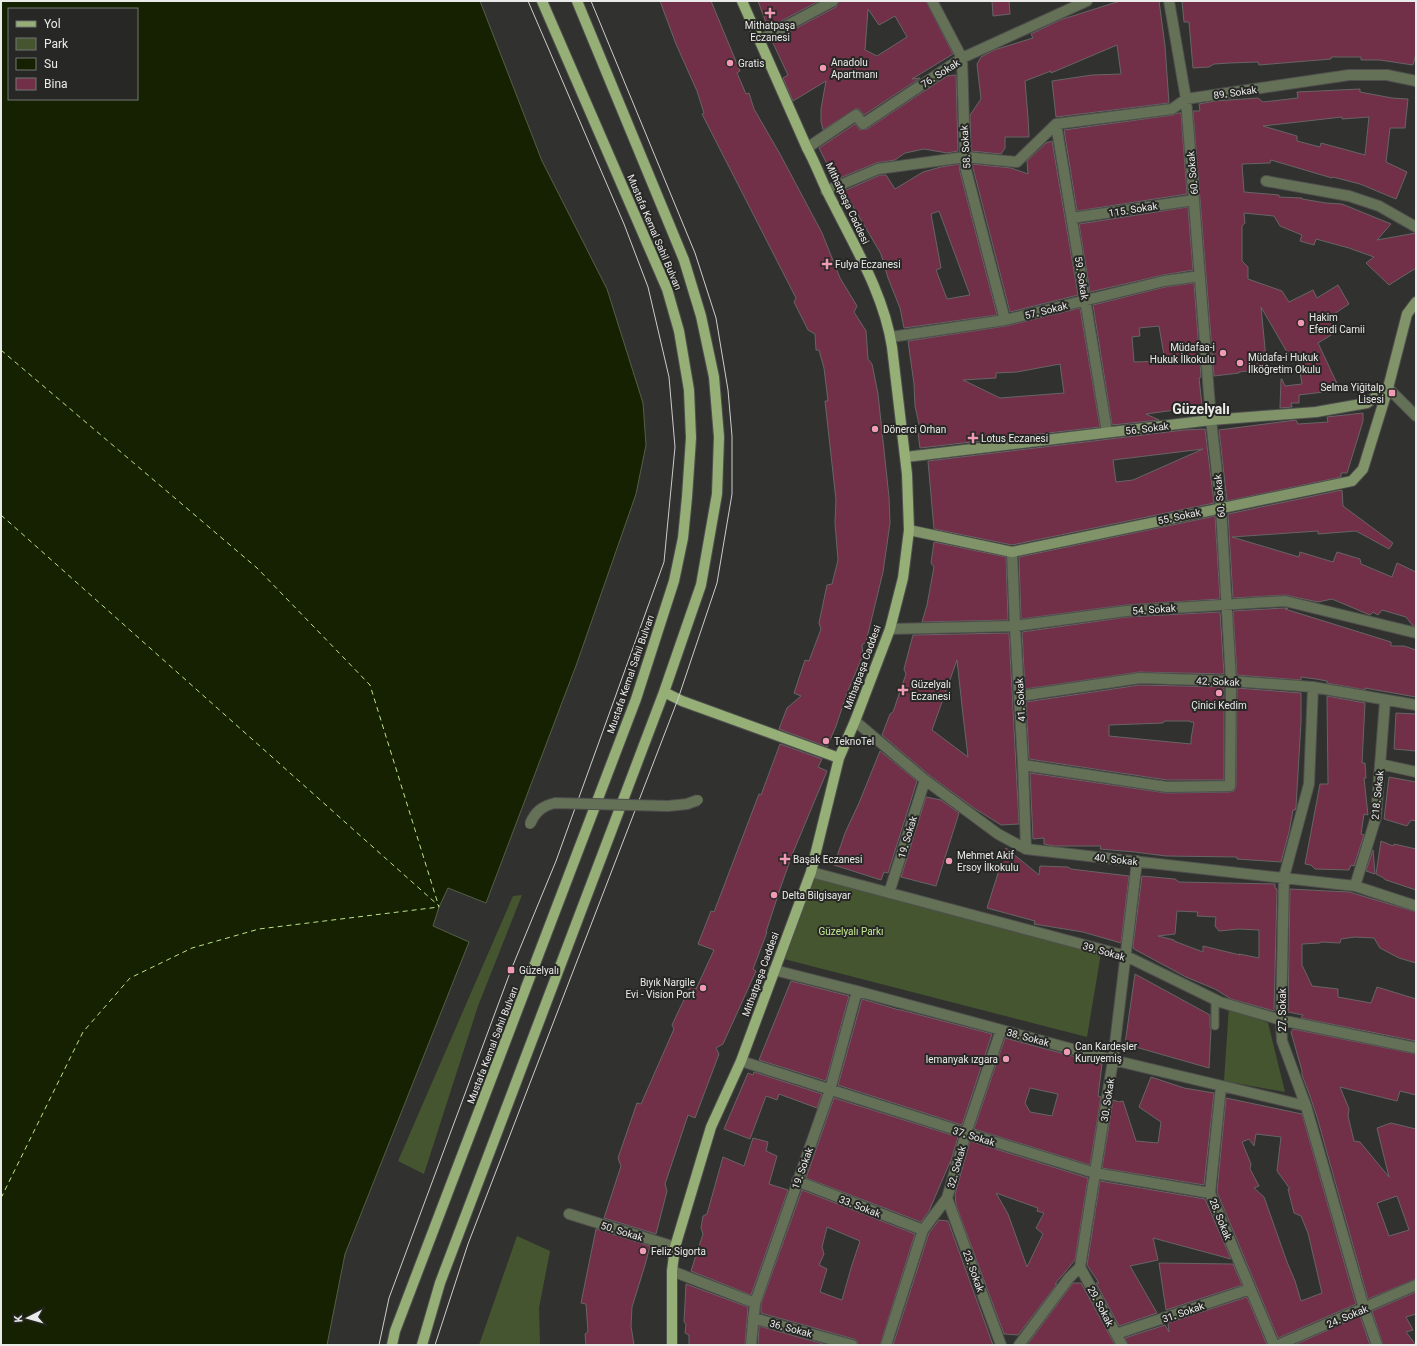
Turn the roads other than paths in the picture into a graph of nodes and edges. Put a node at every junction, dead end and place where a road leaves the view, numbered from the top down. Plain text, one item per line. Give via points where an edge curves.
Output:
1 (542, 1) edge
2 (577, 1) edge
3 (742, 1) edge
4 (833, 1) edge
5 (932, 1) edge
6 (1087, 1) edge
7 (1169, 1) edge
8 (760, 40) junction
9 (962, 58) junction
10 (1416, 81) edge
11 (1186, 99) junction
12 (1056, 124) junction
13 (807, 148) junction
14 (965, 157) junction
15 (1266, 181) dead end
16 (826, 191) junction
17 (1194, 200) junction
18 (1072, 218) junction
19 (1416, 227) edge
20 (1200, 276) junction
21 (1085, 300) junction
22 (1416, 302) edge
23 (1005, 320) junction
24 (891, 337) junction
25 (1388, 388) junction
26 (1416, 416) edge
27 (1211, 420) junction
28 (1107, 432) junction
29 (906, 457) junction
30 (1221, 508) junction
31 (909, 530) junction
32 (1012, 552) junction
33 (1226, 604) junction
34 (1015, 626) junction
35 (890, 629) junction
36 (1416, 633) edge
37 (1231, 681) junction
38 (1313, 687) junction
39 (664, 692) junction
40 (1020, 696) junction
41 (1385, 701) junction
42 (1416, 705) edge
43 (855, 721) junction
44 (839, 758) junction
45 (1023, 764) junction
46 (1380, 764) junction
47 (1416, 772) edge
48 (925, 780) junction
49 (698, 800) dead end
50 (530, 824) dead end
51 (1026, 849) junction
52 (1137, 861) junction
53 (811, 872) junction
54 (1284, 877) junction
55 (1355, 886) junction
56 (889, 894) junction
57 (1416, 906) edge
58 (1126, 956) junction
59 (774, 970) junction
60 (857, 991) junction
61 (1215, 1000) junction
62 (1281, 1020) junction
63 (1215, 1026) dead end
64 (1001, 1030) junction
65 (1416, 1048) edge
66 (1113, 1060) junction
67 (741, 1061) junction
68 (1221, 1086) junction
69 (830, 1090) junction
70 (1306, 1106) junction
71 (966, 1133) junction
72 (1095, 1172) junction
73 (797, 1181) junction
74 (1210, 1193) junction
75 (947, 1198) junction
76 (569, 1214) dead end
77 (923, 1230) junction
78 (675, 1247) junction
79 (1080, 1267) junction
80 (672, 1271) junction
81 (1416, 1285) edge
82 (1250, 1289) junction
83 (755, 1303) junction
84 (1364, 1308) junction
85 (753, 1318) junction
86 (1116, 1334) junction
87 (392, 1345) edge
88 (422, 1345) edge
89 (672, 1345) edge
90 (751, 1345) edge
91 (852, 1345) edge
92 (886, 1345) edge
93 (1002, 1345) edge
94 (1019, 1345) edge
95 (1122, 1345) edge
96 (1274, 1345) edge
97 (1278, 1345) edge
98 (1378, 1345) edge

1 - 87 main road, Mustafa Kemal Sahil Bulvarı via 667,289 679,331 688,390 691,438 684,525 674,581 636,699 395,1331
2 - 39 main road, Mustafa Kemal Sahil Bulvarı via 684,260 701,316 714,377 719,436 717,494 701,585
3 - 8 main road, Mithatpaşa Caddesi
4 - 8 street
5 - 9 street, 58. Sokak
6 - 9 street, 76. Sokak
7 - 11 street, 60. Sokak
8 - 13 main road, Mithatpaşa Caddesi
9 - 13 street, 76. Sokak via 863,124 856,115
9 - 14 street, 58. Sokak
10 - 11 street, 89. Sokak via 1386,76 1350,75
11 - 12 street, 89. Sokak via 1172,109
11 - 17 street, 60. Sokak
12 - 14 street via 1017,162
12 - 18 street, 59. Sokak
13 - 16 main road, Mithatpaşa Caddesi
14 - 16 street via 878,169
14 - 23 street, 58. Sokak via 966,170
15 - 19 street via 1349,196 1379,206
16 - 24 main road, Mithatpaşa Caddesi via 878,294
17 - 18 street, 115. Sokak
17 - 20 street, 60. Sokak
18 - 21 street, 59. Sokak
20 - 21 street, 57. Sokak via 1164,281
20 - 27 street, 60. Sokak
21 - 23 street, 57. Sokak
21 - 28 street, 59. Sokak
22 - 25 street via 1407,314
23 - 24 street, 57. Sokak
24 - 29 main road, Mithatpaşa Caddesi
25 - 26 street
25 - 27 street, 56. Sokak via 1367,403 1349,407
25 - 30 street, 55. Sokak via 1363,469 1352,481
27 - 28 street, 56. Sokak
27 - 30 street, 60. Sokak
28 - 29 street, 56. Sokak
29 - 31 main road, Mithatpaşa Caddesi
30 - 32 street, 55. Sokak
30 - 33 street, 60. Sokak
31 - 32 street, 55. Sokak
31 - 35 main road, Mithatpaşa Caddesi via 903,578
32 - 34 street, 41. Sokak
33 - 34 street, 54. Sokak via 1126,611
33 - 36 street, 54. Sokak via 1285,601
33 - 37 street, 60. Sokak
34 - 35 street, 54. Sokak
34 - 40 street, 41. Sokak
35 - 43 main road, Mithatpaşa Caddesi
37 - 38 street, 42. Sokak
37 - 40 street, 42. Sokak via 1140,678
37 - 45 street, 60. Sokak via 1230,786 1167,787
38 - 41 street, 42. Sokak
38 - 54 street, 27. Sokak via 1309,784
39 - 44 main road via 682,701
39 - 88 main road, Mustafa Kemal Sahil Bulvarı via 440,1283
40 - 45 street, 41. Sokak
41 - 42 street, 42. Sokak
41 - 46 street, 218. Sokak
43 - 44 main road, Mithatpaşa Caddesi
43 - 48 street, 40. Sokak
44 - 53 main road, Mithatpaşa Caddesi
45 - 51 street, 41. Sokak
46 - 47 street
46 - 55 street, 218. Sokak via 1376,817
48 - 51 street, 40. Sokak via 998,834
48 - 56 street, 19. Sokak
49 - 50 street, bridge via 668,806 547,804 533,816
51 - 52 street, 40. Sokak
52 - 54 street, 40. Sokak
52 - 58 street, 30. Sokak
53 - 56 street, 39. Sokak
53 - 59 main road, Mithatpaşa Caddesi
54 - 55 street, 40. Sokak
54 - 62 street, 27. Sokak
55 - 57 street, 40. Sokak
56 - 58 street, 39. Sokak
58 - 61 street, 39. Sokak
58 - 66 street, 30. Sokak
59 - 60 street, 38. Sokak
59 - 67 main road, Mithatpaşa Caddesi
60 - 64 street, 38. Sokak
60 - 69 street, 19. Sokak
61 - 62 street, 39. Sokak
61 - 63 lane
62 - 65 street, 39. Sokak
62 - 70 street, 27. Sokak via 1282,1041
64 - 66 street, 38. Sokak
64 - 71 street, 32. Sokak
66 - 68 street, 38. Sokak
66 - 72 street, 30. Sokak
67 - 69 street, 37. Sokak
67 - 78 main road, Mithatpaşa Caddesi via 711,1127
68 - 70 street, 38. Sokak
68 - 74 street, 28. Sokak
69 - 71 street, 37. Sokak
69 - 73 street, 19. Sokak
70 - 84 street, 27. Sokak
71 - 72 street, 37. Sokak
71 - 75 street, 32. Sokak
72 - 74 street, 37. Sokak
72 - 79 street, 30. Sokak
73 - 77 street, 33. Sokak
73 - 83 street, 19. Sokak
74 - 82 street, 28. Sokak
75 - 77 street, 32. Sokak
75 - 93 street, 23. Sokak
76 - 78 street, 50. Sokak
77 - 92 street, 32. Sokak
78 - 80 main road, Mithatpaşa Caddesi
79 - 86 street, 29. Sokak
79 - 94 street
80 - 83 street
80 - 89 main road, Mithatpaşa Caddesi
81 - 84 street, 24. Sokak
82 - 86 street, 31. Sokak
82 - 96 street, 28. Sokak
83 - 85 street, 19. Sokak
84 - 97 street, 24. Sokak
84 - 98 street, 27. Sokak
85 - 90 street, 19. Sokak
85 - 91 street, 36. Sokak
86 - 95 street, 29. Sokak

